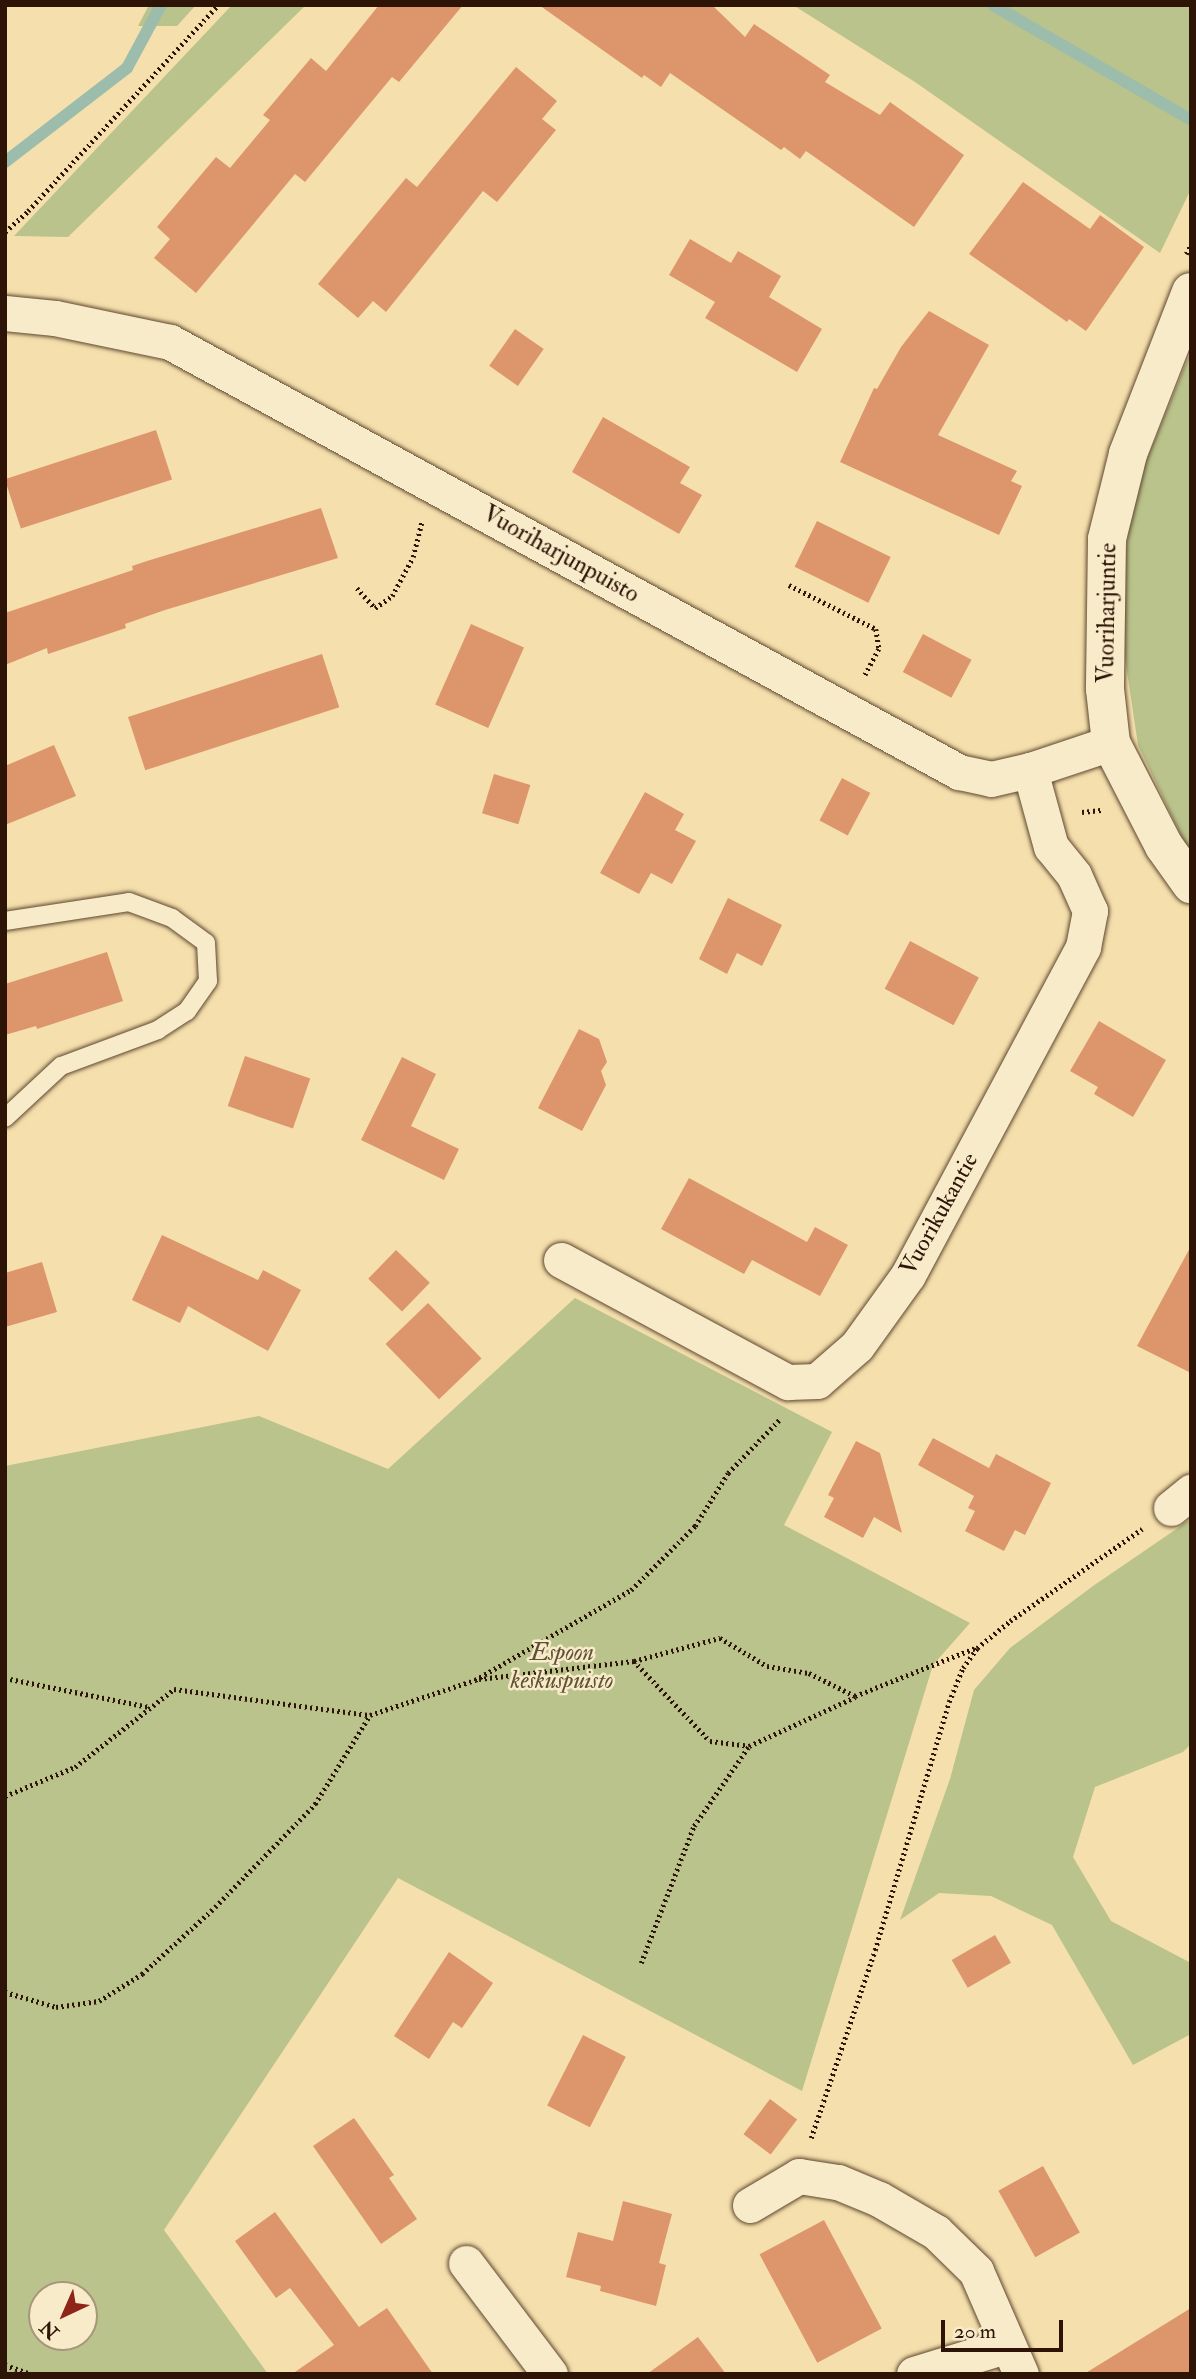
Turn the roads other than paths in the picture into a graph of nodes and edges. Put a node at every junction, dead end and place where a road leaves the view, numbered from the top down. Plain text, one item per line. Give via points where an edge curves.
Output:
1 (1191, 292) edge
2 (5, 313) edge
3 (1111, 743) junction
4 (1030, 770) junction
5 (1191, 884) edge
6 (5, 921) edge
7 (5, 1118) edge
8 (561, 1259) dead end
9 (750, 2204) dead end
10 (466, 2263) dead end
11 (1014, 2359) edge
12 (550, 2374) edge
13 (914, 2374) edge

1 - 3 street, Vuoriharjuntie via 1128,454 1107,538 1105,689
2 - 4 street, Vuoriharjunpuisto via 55,317 170,342 959,772 991,779
3 - 4 street, Vuoriharjunpuisto
3 - 5 street, Vuoriharjuntie via 1164,846
4 - 8 street, Vuorikukantie via 1051,847 1074,874 1090,911 1083,947 908,1275 857,1346 817,1381 788,1382
6 - 7 lane via 129,902 172,918 206,943 208,981 187,1011 158,1030 61,1066
9 - 11 street via 799,2176 838,2182 936,2232 976,2271
10 - 12 street
11 - 13 street

